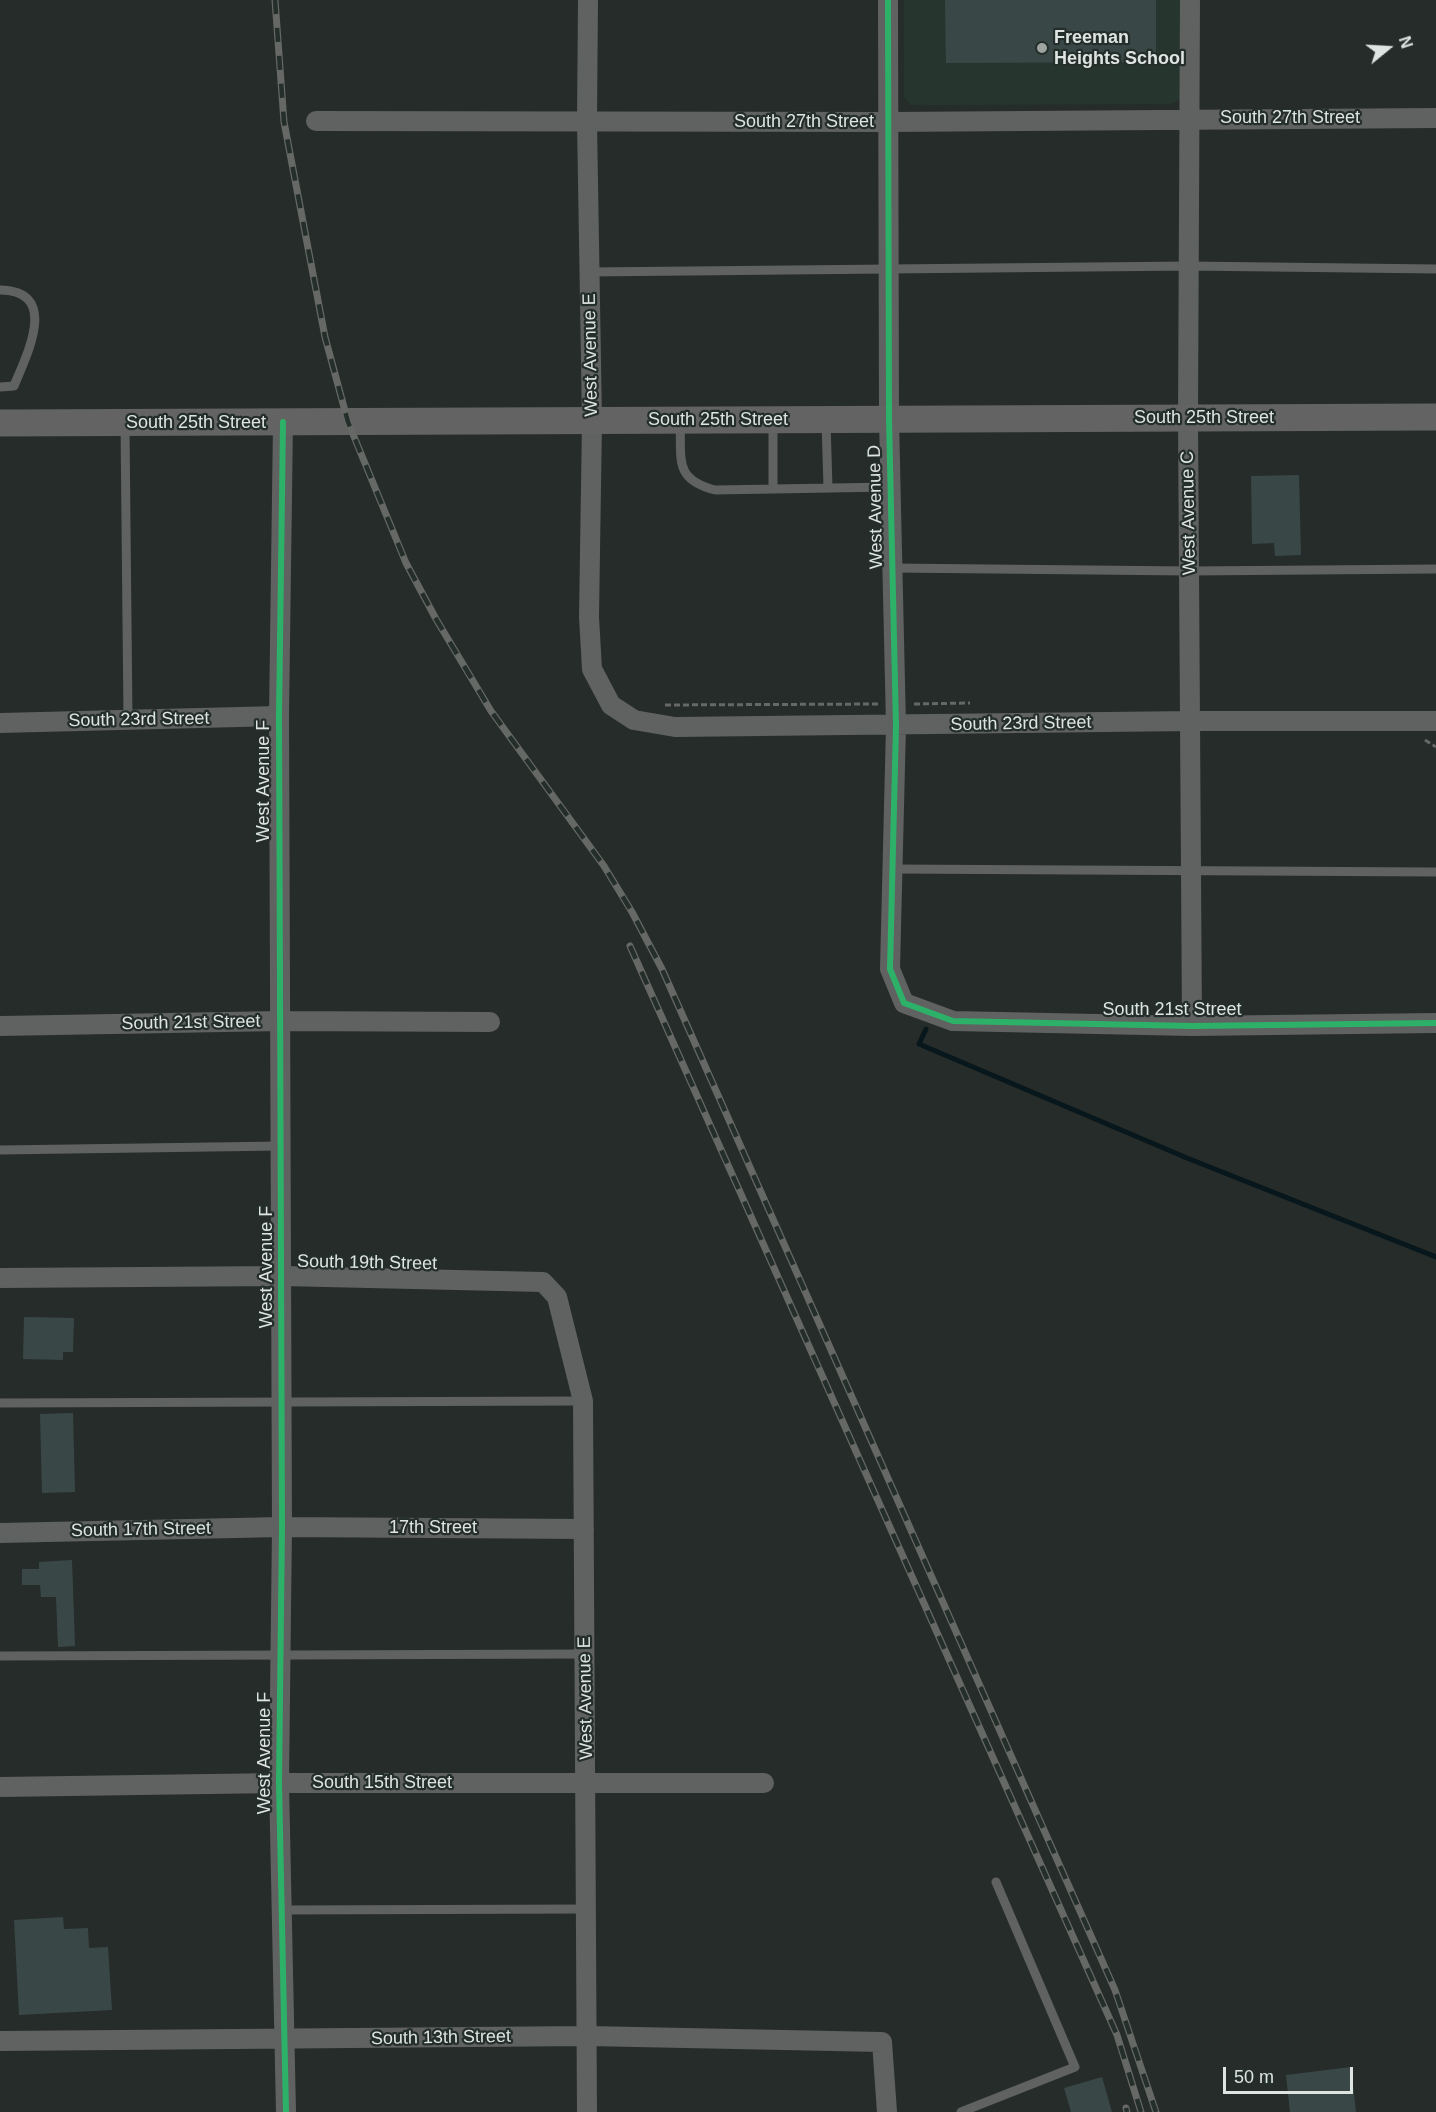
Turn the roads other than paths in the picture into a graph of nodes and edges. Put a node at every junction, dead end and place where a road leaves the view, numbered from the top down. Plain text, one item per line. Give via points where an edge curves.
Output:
1 (588, 0) edge
2 (888, 0) edge
3 (1190, 0) edge
4 (1436, 118) edge
5 (1190, 119) junction
6 (316, 121) dead end
7 (587, 122) junction
8 (888, 122) junction
9 (1189, 266) junction
10 (888, 269) junction
11 (1436, 269) edge
12 (589, 272) junction
13 (0, 290) edge
14 (0, 387) edge
15 (1436, 417) edge
16 (1188, 418) junction
17 (889, 419) junction
18 (680, 420) junction
19 (773, 420) junction
20 (826, 420) junction
21 (592, 421) junction
22 (283, 422) junction
23 (0, 423) edge
24 (125, 423) junction
25 (891, 487) junction
26 (828, 488) junction
27 (773, 489) junction
28 (892, 568) junction
29 (1436, 569) edge
30 (1190, 571) junction
31 (611, 705) joint
32 (279, 716) junction
33 (128, 720) junction
34 (1191, 721) junction
35 (1436, 721) edge
36 (0, 723) edge
37 (896, 726) junction
38 (892, 869) junction
39 (1191, 871) junction
40 (1436, 872) edge
41 (911, 1007) joint
42 (281, 1021) junction
43 (490, 1022) dead end
44 (1436, 1023) edge
45 (0, 1026) edge
46 (1192, 1026) junction
47 (281, 1146) junction
48 (0, 1150) edge
49 (282, 1276) junction
50 (0, 1278) edge
51 (551, 1288) joint
52 (583, 1401) junction
53 (282, 1402) junction
54 (0, 1403) edge
55 (282, 1527) junction
56 (584, 1529) junction
57 (0, 1533) edge
58 (585, 1654) junction
59 (280, 1655) junction
60 (0, 1656) edge
61 (279, 1783) junction
62 (764, 1783) dead end
63 (586, 1784) junction
64 (0, 1787) edge
65 (996, 1882) dead end
66 (587, 1908) junction
67 (282, 1910) junction
68 (587, 2036) junction
69 (0, 2041) edge
70 (286, 2041) junction
71 (286, 2112) edge
72 (587, 2112) edge
73 (887, 2112) edge
74 (961, 2112) edge

1 - 7 street, West Avenue E
2 - 8 street, West Avenue D
3 - 5 street, West Avenue C
4 - 5 street, South 27th Street
5 - 8 street, South 27th Street
5 - 9 street, West Avenue C
6 - 7 street, South 27th Street
7 - 8 street, South 27th Street
7 - 12 street, West Avenue E
8 - 10 street, West Avenue D
9 - 10 lane
9 - 11 lane
9 - 16 street, West Avenue C
10 - 12 lane
10 - 17 street, West Avenue D
12 - 21 street, West Avenue E
13 - 14 lane via 16,290 26,296 36,323 14,386
15 - 16 street, South 25th Street
16 - 17 street, South 25th Street
16 - 30 street, West Avenue C
17 - 20 street, South 25th Street
17 - 25 street, West Avenue D
18 - 19 street, South 25th Street
18 - 21 street, South 25th Street
18 - 27 lane via 682,468 697,485 716,490
19 - 20 street, South 25th Street
19 - 27 lane
20 - 26 lane
21 - 22 street, South 25th Street
21 - 31 street, West Avenue E via 591,659 592,669
22 - 24 street, South 25th Street
22 - 32 street, West Avenue F
23 - 24 street, South 25th Street
24 - 33 lane
25 - 26 lane
25 - 28 street, West Avenue D
26 - 27 lane
28 - 30 lane
28 - 37 street, West Avenue D
29 - 30 lane
30 - 34 street, West Avenue C
31 - 37 street, South 23rd Street via 634,720 675,728
32 - 33 street, South 23rd Street
32 - 42 street, West Avenue F
33 - 36 street, South 23rd Street
34 - 35 street, South 23rd Street
34 - 37 street, South 23rd Street
34 - 39 street, West Avenue C
37 - 38 street, West Avenue D
38 - 39 lane
38 - 41 street, West Avenue D via 890,969 904,1003
39 - 40 lane
39 - 46 street, West Avenue C
41 - 46 street, South 21st Street via 953,1021
42 - 43 street, South 21st Street
42 - 45 street, South 21st Street
42 - 47 street, West Avenue F
44 - 46 street, South 21st Street
47 - 48 lane
47 - 49 street, West Avenue F
49 - 50 street, South 19th Street
49 - 51 street, South 19th Street via 543,1282
49 - 53 street, West Avenue F
51 - 52 street, West Avenue E via 557,1297
52 - 53 lane
52 - 56 street, West Avenue E
53 - 54 lane
53 - 55 street, West Avenue F
55 - 56 street, 17th Street
55 - 57 street, South 17th Street
55 - 59 street, West Avenue F
56 - 58 street, West Avenue E
58 - 59 lane
58 - 63 street, West Avenue E
59 - 60 lane
59 - 61 street, West Avenue F
61 - 63 street, South 15th Street
61 - 64 street, South 15th Street
61 - 67 street, West Avenue F
62 - 63 street, South 15th Street
63 - 66 street, West Avenue E
65 - 74 lane via 1075,2067
66 - 67 lane
66 - 68 street, West Avenue E
67 - 70 street, West Avenue F
68 - 70 street, South 13th Street
68 - 72 street, West Avenue E
68 - 73 street, South 13th Street via 882,2042
69 - 70 street, South 13th Street
70 - 71 street, West Avenue F

